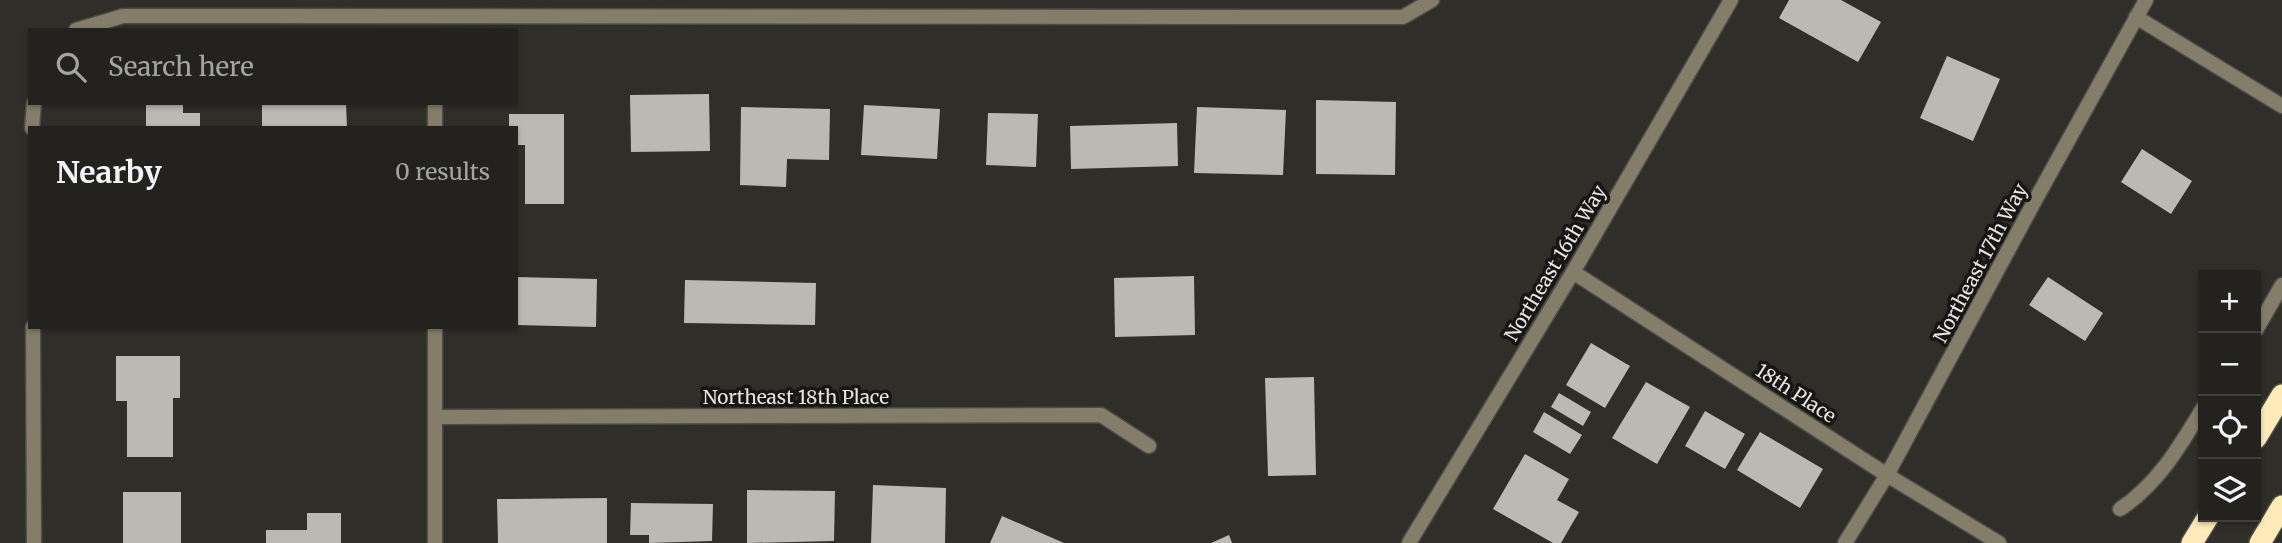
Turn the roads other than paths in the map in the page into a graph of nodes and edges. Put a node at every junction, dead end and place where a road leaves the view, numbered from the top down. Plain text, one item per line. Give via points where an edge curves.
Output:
1 (1433, 0) edge
2 (1731, 0) edge
3 (2146, 0) edge
4 (2136, 17) junction
5 (436, 23) edge
6 (83, 28) edge
7 (34, 105) edge
8 (435, 105) edge
9 (2282, 106) edge
10 (32, 126) edge
11 (435, 126) edge
12 (1573, 272) junction
13 (2282, 285) edge
14 (2261, 321) edge
15 (33, 329) edge
16 (435, 329) edge
17 (2282, 395) edge
18 (435, 416) junction
19 (2198, 416) edge
20 (2261, 430) edge
21 (1149, 446) dead end
22 (1887, 475) junction
23 (2282, 506) edge
24 (2120, 509) dead end
25 (2205, 522) edge
26 (34, 543) edge
27 (435, 543) edge
28 (1409, 543) edge
29 (1845, 543) edge
30 (1999, 543) edge
31 (2192, 543) edge
32 (2260, 543) edge

1 - 5 street via 1403,17
2 - 12 street, Northeast 16th Way
3 - 4 street, Northeast 17th Way
4 - 9 street
4 - 22 street, Northeast 17th Way
5 - 6 street via 123,16
7 - 10 street
8 - 11 street
12 - 22 street, 18th Place
12 - 28 street, Northeast 16th Way
13 - 14 street
15 - 26 street
16 - 18 street
17 - 20 highway
18 - 21 street, Northeast 18th Place via 1101,415
18 - 27 street
19 - 24 street via 2172,459 2139,496
22 - 29 street, Northeast 17th Way
22 - 30 street, 18th Place
23 - 32 highway
25 - 31 highway

